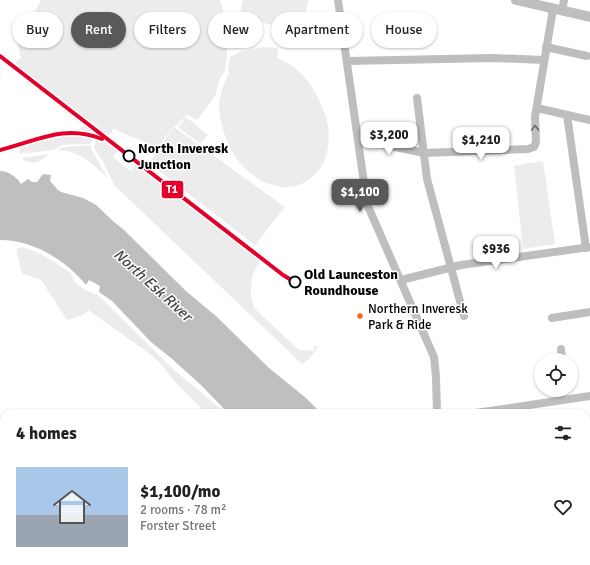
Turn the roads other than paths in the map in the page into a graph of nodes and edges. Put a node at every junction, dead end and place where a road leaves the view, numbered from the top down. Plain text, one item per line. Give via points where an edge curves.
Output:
1 (338, 0) edge
2 (516, 0) edge
3 (564, 0) edge
4 (558, 10) junction
5 (590, 17) edge
6 (546, 47) junction
7 (587, 56) dead end
8 (544, 60) junction
9 (347, 61) junction
10 (417, 98) dead end
11 (537, 108) junction
12 (567, 115) junction
13 (590, 120) edge
14 (358, 138) junction
15 (424, 153) junction
16 (588, 247) edge
17 (451, 268) junction
18 (401, 280) junction
19 (590, 312) edge
20 (464, 316) dead end
21 (552, 318) dead end
22 (561, 349) dead end
23 (561, 353) edge
24 (590, 396) edge
25 (568, 399) joint
26 (436, 409) edge
27 (502, 409) edge

1 - 9 street
2 - 4 main road
3 - 4 street
4 - 5 main road
4 - 6 street
6 - 7 street
6 - 8 street
8 - 9 street via 494,58
8 - 11 street
9 - 14 street
10 - 15 street
11 - 12 street
15 -> 11 street via 534,147
12 - 13 street
12 - 16 street
14 - 15 street
14 - 18 street via 367,204
15 - 17 street via 427,179
16 - 17 street
17 - 18 street
17 - 20 street
18 - 26 street via 434,357
19 - 21 street
22 - 23 street
24 - 25 street
25 - 27 street

